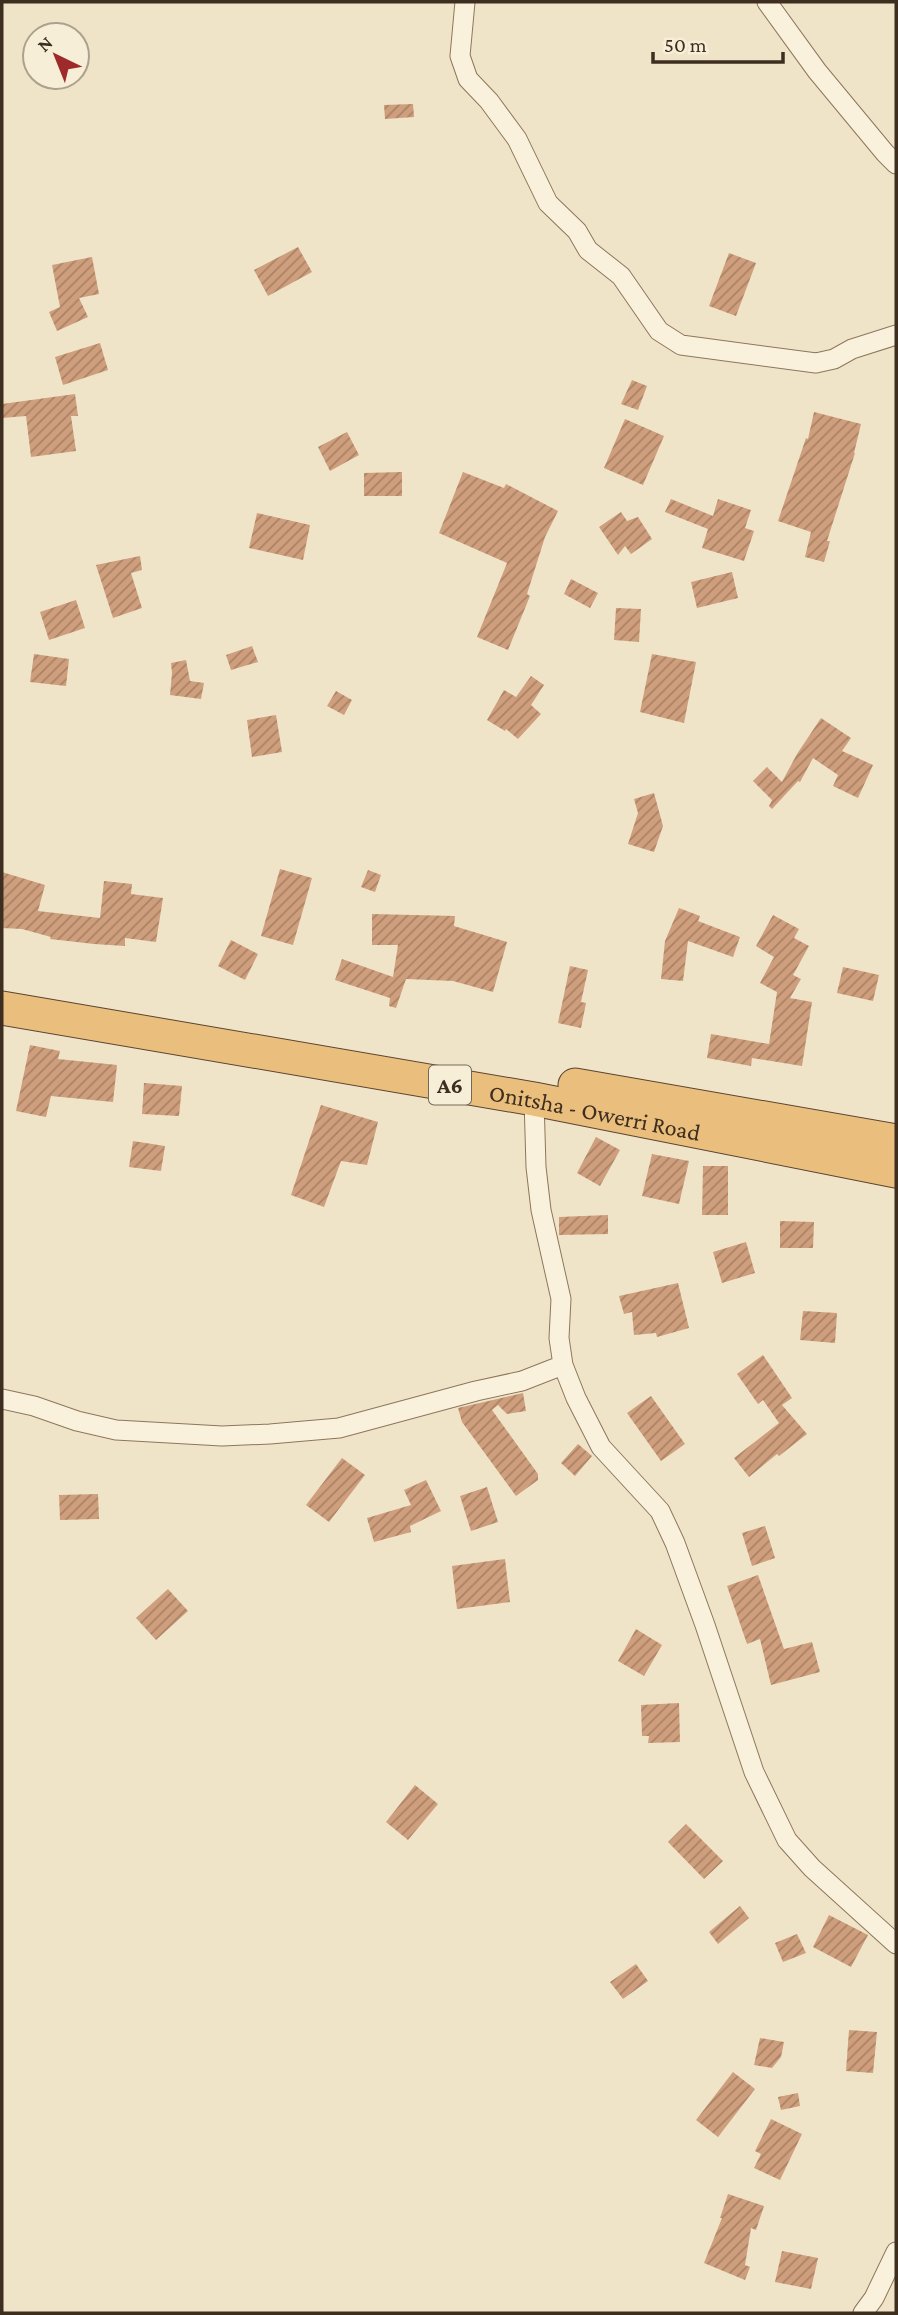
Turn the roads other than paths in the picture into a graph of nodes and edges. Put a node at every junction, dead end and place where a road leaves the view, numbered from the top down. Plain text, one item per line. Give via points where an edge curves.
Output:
1 (465, 2) edge
2 (767, 2) edge
3 (896, 164) edge
4 (896, 335) edge
5 (2, 984) edge
6 (2, 1007) edge
7 (534, 1099) junction
8 (896, 1141) edge
9 (896, 1171) edge
10 (562, 1365) junction
11 (2, 1399) edge
12 (896, 1944) edge
13 (896, 2252) edge
14 (863, 2313) edge

1 - 4 street via 460,56 468,79 517,139 548,203 577,231 588,250 621,276 667,338 681,345 816,363
2 - 3 street via 817,71
5 - 8 highway, Onitsha - Owerri Road / A6
6 - 7 highway, Onitsha - Owerri Road / A6
7 - 9 highway, Onitsha - Owerri Road / A6
7 - 10 street via 541,1210 561,1299
10 - 11 street via 522,1381 339,1428 270,1434 116,1430
10 - 12 street via 601,1447 660,1511 705,1625 754,1772 787,1840
13 - 14 street

